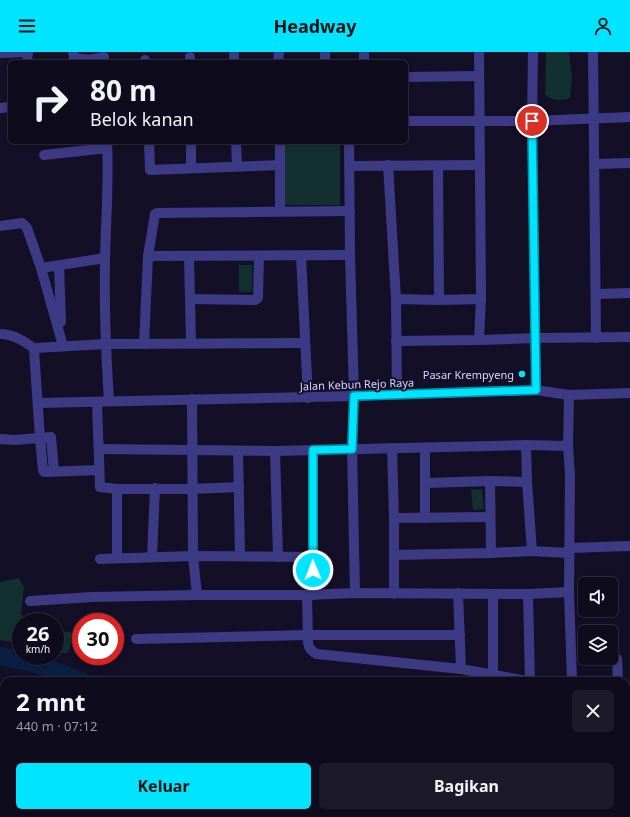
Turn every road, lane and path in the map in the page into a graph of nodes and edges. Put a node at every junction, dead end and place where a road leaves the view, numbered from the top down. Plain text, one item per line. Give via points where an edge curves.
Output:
1 (28, 52) edge
2 (73, 52) edge
3 (479, 52) edge
4 (533, 52) edge
5 (592, 52) edge
6 (0, 53) edge
7 (107, 57) edge
8 (479, 76) junction
9 (408, 77) edge
10 (630, 117) edge
11 (593, 118) junction
12 (408, 121) edge
13 (480, 121) junction
14 (532, 121) junction
15 (148, 144) edge
16 (191, 144) edge
17 (236, 144) edge
18 (280, 144) edge
19 (349, 144) edge
20 (107, 145) edge
21 (44, 155) dead end
22 (630, 163) edge
23 (594, 164) junction
24 (280, 165) junction
25 (388, 165) junction
26 (480, 165) junction
27 (237, 166) junction
28 (350, 166) junction
29 (438, 166) junction
30 (191, 168) junction
31 (280, 211) junction
32 (350, 211) junction
33 (0, 226) edge
34 (350, 255) junction
35 (148, 256) junction
36 (259, 256) junction
37 (301, 256) junction
38 (189, 257) junction
39 (105, 258) junction
40 (58, 266) junction
41 (41, 268) junction
42 (630, 293) edge
43 (597, 294) junction
44 (190, 299) junction
45 (396, 299) junction
46 (481, 299) junction
47 (439, 300) junction
48 (0, 334) edge
49 (630, 337) edge
50 (535, 338) junction
51 (596, 338) junction
52 (479, 340) junction
53 (396, 341) junction
54 (62, 343) junction
55 (191, 343) junction
56 (305, 343) junction
57 (106, 344) junction
58 (144, 344) junction
59 (35, 349) junction
60 (536, 390) junction
61 (630, 393) edge
62 (397, 395) junction
63 (569, 395) junction
64 (354, 396) junction
65 (308, 398) junction
66 (192, 399) junction
67 (109, 401) junction
68 (98, 402) junction
69 (38, 403) junction
70 (40, 438) junction
71 (0, 439) edge
72 (526, 445) junction
73 (568, 446) junction
74 (392, 448) junction
75 (426, 448) junction
76 (99, 449) junction
77 (352, 449) junction
78 (193, 450) junction
79 (275, 450) junction
80 (313, 450) junction
81 (238, 451) junction
82 (100, 470) junction
83 (490, 481) junction
84 (527, 482) junction
85 (426, 483) junction
86 (239, 486) junction
87 (155, 488) junction
88 (118, 489) junction
89 (192, 489) junction
90 (490, 517) junction
91 (394, 518) junction
92 (425, 518) junction
93 (630, 546) edge
94 (532, 551) junction
95 (569, 551) junction
96 (491, 553) junction
97 (394, 555) junction
98 (192, 556) junction
99 (240, 556) junction
100 (152, 557) junction
101 (278, 557) junction
102 (313, 557) junction
103 (100, 558) dead end
104 (117, 558) junction
105 (569, 592) junction
106 (355, 593) junction
107 (458, 593) junction
108 (394, 594) junction
109 (493, 594) junction
110 (528, 594) junction
111 (197, 595) junction
112 (311, 595) junction
113 (30, 601) dead end
114 (307, 635) junction
115 (460, 635) junction
116 (136, 639) dead end
117 (617, 665) edge
118 (461, 669) junction
119 (493, 674) junction
120 (508, 677) edge
121 (530, 677) edge
122 (572, 677) edge
123 (618, 677) edge

1 - 6 street
2 - 7 street via 74,58 88,60
3 - 8 street
4 - 14 street
5 - 11 street
8 - 9 street
8 - 13 street
10 - 11 street
11 - 14 street
11 - 23 street
12 - 13 street
13 - 14 street
13 - 26 street
14 - 50 street
15 - 30 street via 150,170
16 - 30 street
17 - 27 street
18 - 24 street
19 - 28 street
20 - 21 street
20 - 39 street
22 - 23 street
23 - 43 street
24 - 27 street
24 - 31 street
25 - 28 street
25 - 29 street
25 - 45 street
26 - 29 street
26 - 46 street
27 - 30 street
28 - 32 street
29 - 47 street
31 - 32 street
31 - 35 street via 157,213 154,216
32 - 34 street
33 - 41 street via 26,226
34 - 37 street
34 - 64 street
35 - 38 street
35 - 58 street
36 - 37 street
36 - 38 street
36 - 44 street via 259,292 255,300
37 - 56 street
38 - 44 street
39 - 40 street
39 - 57 street
40 - 41 street
40 - 54 street
41 - 54 street
42 - 43 street
43 - 51 street
44 - 55 street
45 - 47 street
45 - 53 street
46 - 47 street
46 - 52 street
48 - 59 street via 15,337
49 - 51 street
50 - 51 street
50 - 52 street
50 - 60 street
52 - 53 street
53 - 62 street
54 - 57 street
54 - 59 street
55 - 56 street
55 - 58 street
56 - 65 street
57 - 58 street
57 - 67 street
59 - 69 street
60 - 62 street, Jalan Kebun Rejo Raya
60 - 63 street, Jalan Kebun Rejo Raya
61 - 63 street, Jalan Kebun Rejo Raya
62 - 64 street, Jalan Kebun Rejo Raya
63 - 73 street
64 - 65 street, Jalan Kebun Rejo Raya
64 - 77 street
65 - 66 street, Jalan Kebun Rejo Raya
66 - 67 street, Jalan Kebun Rejo Raya
66 - 78 street
67 - 68 street, Jalan Kebun Rejo Raya
68 - 69 street, Jalan Kebun Rejo Raya
68 - 76 street
69 - 70 street
70 - 71 street
70 - 82 street via 52,438 54,471
72 - 73 street
72 - 75 street
72 - 84 street
73 - 95 street
74 - 75 street
74 - 77 street
74 - 91 street
75 - 85 street
76 - 78 street
76 - 82 street
77 - 80 street
77 - 106 street
78 - 81 street
78 - 89 street
79 - 80 street
79 - 81 street
79 - 101 street
80 - 102 street
81 - 86 street
82 - 88 street via 99,486
83 - 84 street
83 - 85 street
83 - 90 street
84 - 94 street
85 - 92 street
86 - 89 street
86 - 99 street
87 - 88 street
87 - 89 street
87 - 100 street
88 - 104 street
89 - 98 street
90 - 92 street
90 - 96 street
91 - 92 street
91 - 97 street
93 - 95 street
94 - 95 street
94 - 96 street
95 - 105 street
96 - 97 street
97 - 108 street
98 - 99 street
98 - 100 street
98 - 111 street
99 - 101 street
100 - 104 street
101 - 102 street
102 - 112 street
103 - 104 street
105 - 110 street
105 - 122 street
106 - 108 street
106 - 112 street
107 - 108 street
107 - 109 street
107 - 115 street
109 - 110 street
109 - 119 street
110 - 121 street
111 - 112 street
111 - 113 street
112 - 114 street
114 - 115 street
114 - 116 street
114 - 118 street via 309,648 317,654
115 - 118 street
117 - 123 street
118 - 119 street
119 - 120 street

